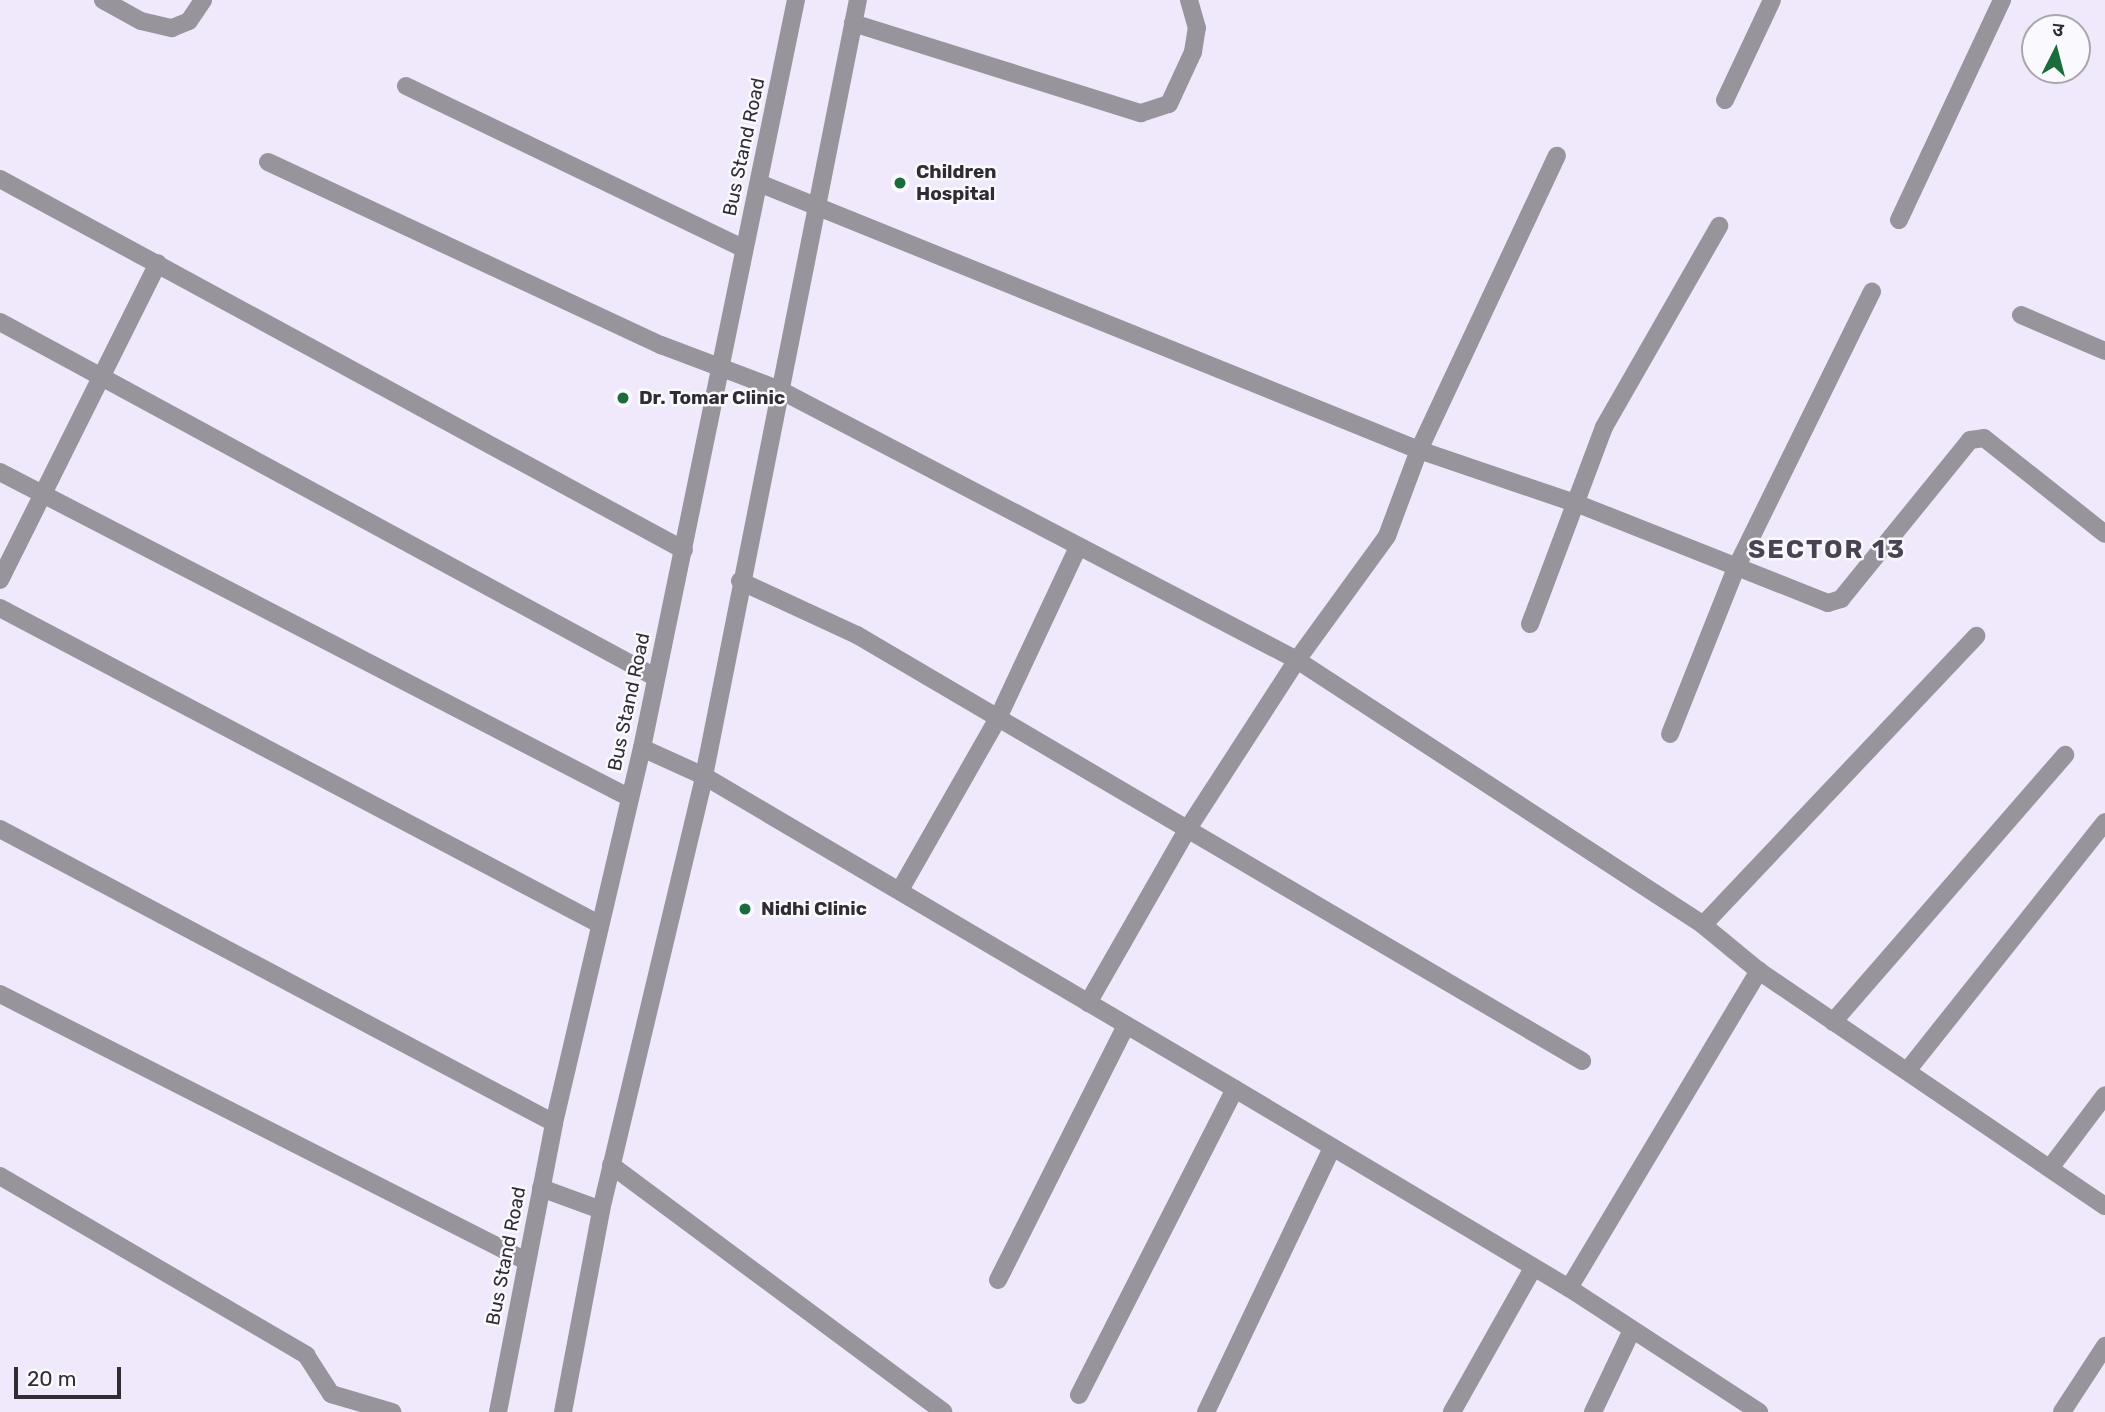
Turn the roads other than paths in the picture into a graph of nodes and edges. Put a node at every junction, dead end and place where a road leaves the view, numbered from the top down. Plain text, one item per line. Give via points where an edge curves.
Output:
1 (103, 0) edge
2 (203, 0) edge
3 (796, 0) edge
4 (858, 0) edge
5 (1189, 0) edge
6 (1772, 0) edge
7 (2001, 0) edge
8 (853, 23) junction
9 (406, 86) dead end
10 (1726, 100) dead end
11 (1557, 156) dead end
12 (268, 162) dead end
13 (0, 179) edge
14 (759, 183) junction
15 (815, 206) junction
16 (1899, 220) dead end
17 (1719, 226) dead end
18 (744, 249) junction
19 (158, 264) junction
20 (1872, 292) dead end
21 (2021, 315) dead end
22 (0, 321) edge
23 (2105, 351) edge
24 (720, 369) junction
25 (103, 375) junction
26 (780, 390) junction
27 (1419, 450) junction
28 (0, 472) edge
29 (43, 496) junction
30 (1578, 504) junction
31 (2105, 534) edge
32 (1078, 547) junction
33 (684, 550) junction
34 (1736, 568) junction
35 (0, 580) edge
36 (740, 581) junction
37 (0, 608) edge
38 (1530, 624) dead end
39 (1976, 636) dead end
40 (1297, 660) junction
41 (655, 677) junction
42 (998, 718) junction
43 (1670, 734) dead end
44 (642, 748) junction
45 (2065, 755) dead end
46 (704, 776) junction
47 (630, 798) junction
48 (2105, 822) edge
49 (0, 829) edge
50 (1187, 830) junction
51 (900, 890) junction
52 (599, 924) junction
53 (1703, 925) junction
54 (1759, 971) junction
55 (0, 994) edge
56 (1088, 1003) junction
57 (1833, 1022) junction
58 (1126, 1025) junction
59 (1582, 1061) dead end
60 (1907, 1071) junction
61 (1235, 1089) junction
62 (2105, 1095) edge
63 (554, 1123) junction
64 (1332, 1148) junction
65 (611, 1165) junction
66 (2050, 1168) junction
67 (0, 1176) edge
68 (541, 1188) junction
69 (2105, 1206) edge
70 (601, 1210) junction
71 (526, 1261) junction
72 (1532, 1270) junction
73 (998, 1280) dead end
74 (1569, 1288) junction
75 (1631, 1332) junction
76 (2105, 1346) edge
77 (1079, 1395) dead end
78 (392, 1412) edge
79 (498, 1412) edge
80 (563, 1412) edge
81 (943, 1412) edge
82 (1206, 1412) edge
83 (1452, 1412) edge
84 (1592, 1412) edge
85 (1759, 1412) edge
86 (2062, 1412) edge

1 - 2 street via 141,21 172,28 189,21
3 - 14 street, Bus Stand Road
4 - 8 street
5 - 8 street via 1197,28 1193,52 1169,104 1141,113
6 - 10 street
7 - 16 street
8 - 15 street
9 - 18 street
11 - 27 street
12 - 24 street
13 - 19 street
14 - 15 street
14 - 18 street, Bus Stand Road
15 - 26 street
15 - 27 street
17 - 30 street via 1619,396
18 - 24 street, Bus Stand Road
19 - 25 street
19 - 33 street
20 - 34 street
21 - 23 street
22 - 25 street
24 - 26 street
24 - 33 street, Bus Stand Road
25 - 29 street
25 - 41 street
26 - 32 street
26 - 36 street
27 - 30 street
27 - 40 street via 1387,536
28 - 29 street
29 - 35 street
29 - 47 street
30 - 34 street
30 - 38 street
31 - 34 street via 1984,438 1960,447 1840,598 1817,600
32 - 40 street
32 - 42 street
33 - 41 street, Bus Stand Road
34 - 43 street
36 - 42 street via 857,635
36 - 46 street
37 - 52 street
39 - 53 street
40 - 50 street
40 - 53 street
41 - 44 street, Bus Stand Road
42 - 50 street
42 - 51 street
44 - 46 street
44 - 47 street, Bus Stand Road
45 - 57 street
46 - 51 street
46 - 65 street
47 - 52 street, Bus Stand Road
48 - 60 street
49 - 63 street
50 - 56 street
50 - 59 street
51 - 56 street
52 - 63 street, Bus Stand Road
53 - 54 street
54 - 57 street
54 - 74 street
55 - 71 street
56 - 58 street
57 - 60 street
58 - 61 street
58 - 73 street
60 - 66 street
61 - 64 street
61 - 77 street
62 - 66 street
63 - 68 street, Bus Stand Road
64 - 72 street
64 - 82 street
65 - 70 street
65 - 81 street
66 - 69 street
67 - 78 street via 306,1354 331,1394
68 - 70 street
68 - 71 street, Bus Stand Road
70 - 80 street
71 - 79 street, Bus Stand Road
72 - 74 street
72 - 83 street
74 - 75 street
75 - 84 street
75 - 85 street
76 - 86 street

